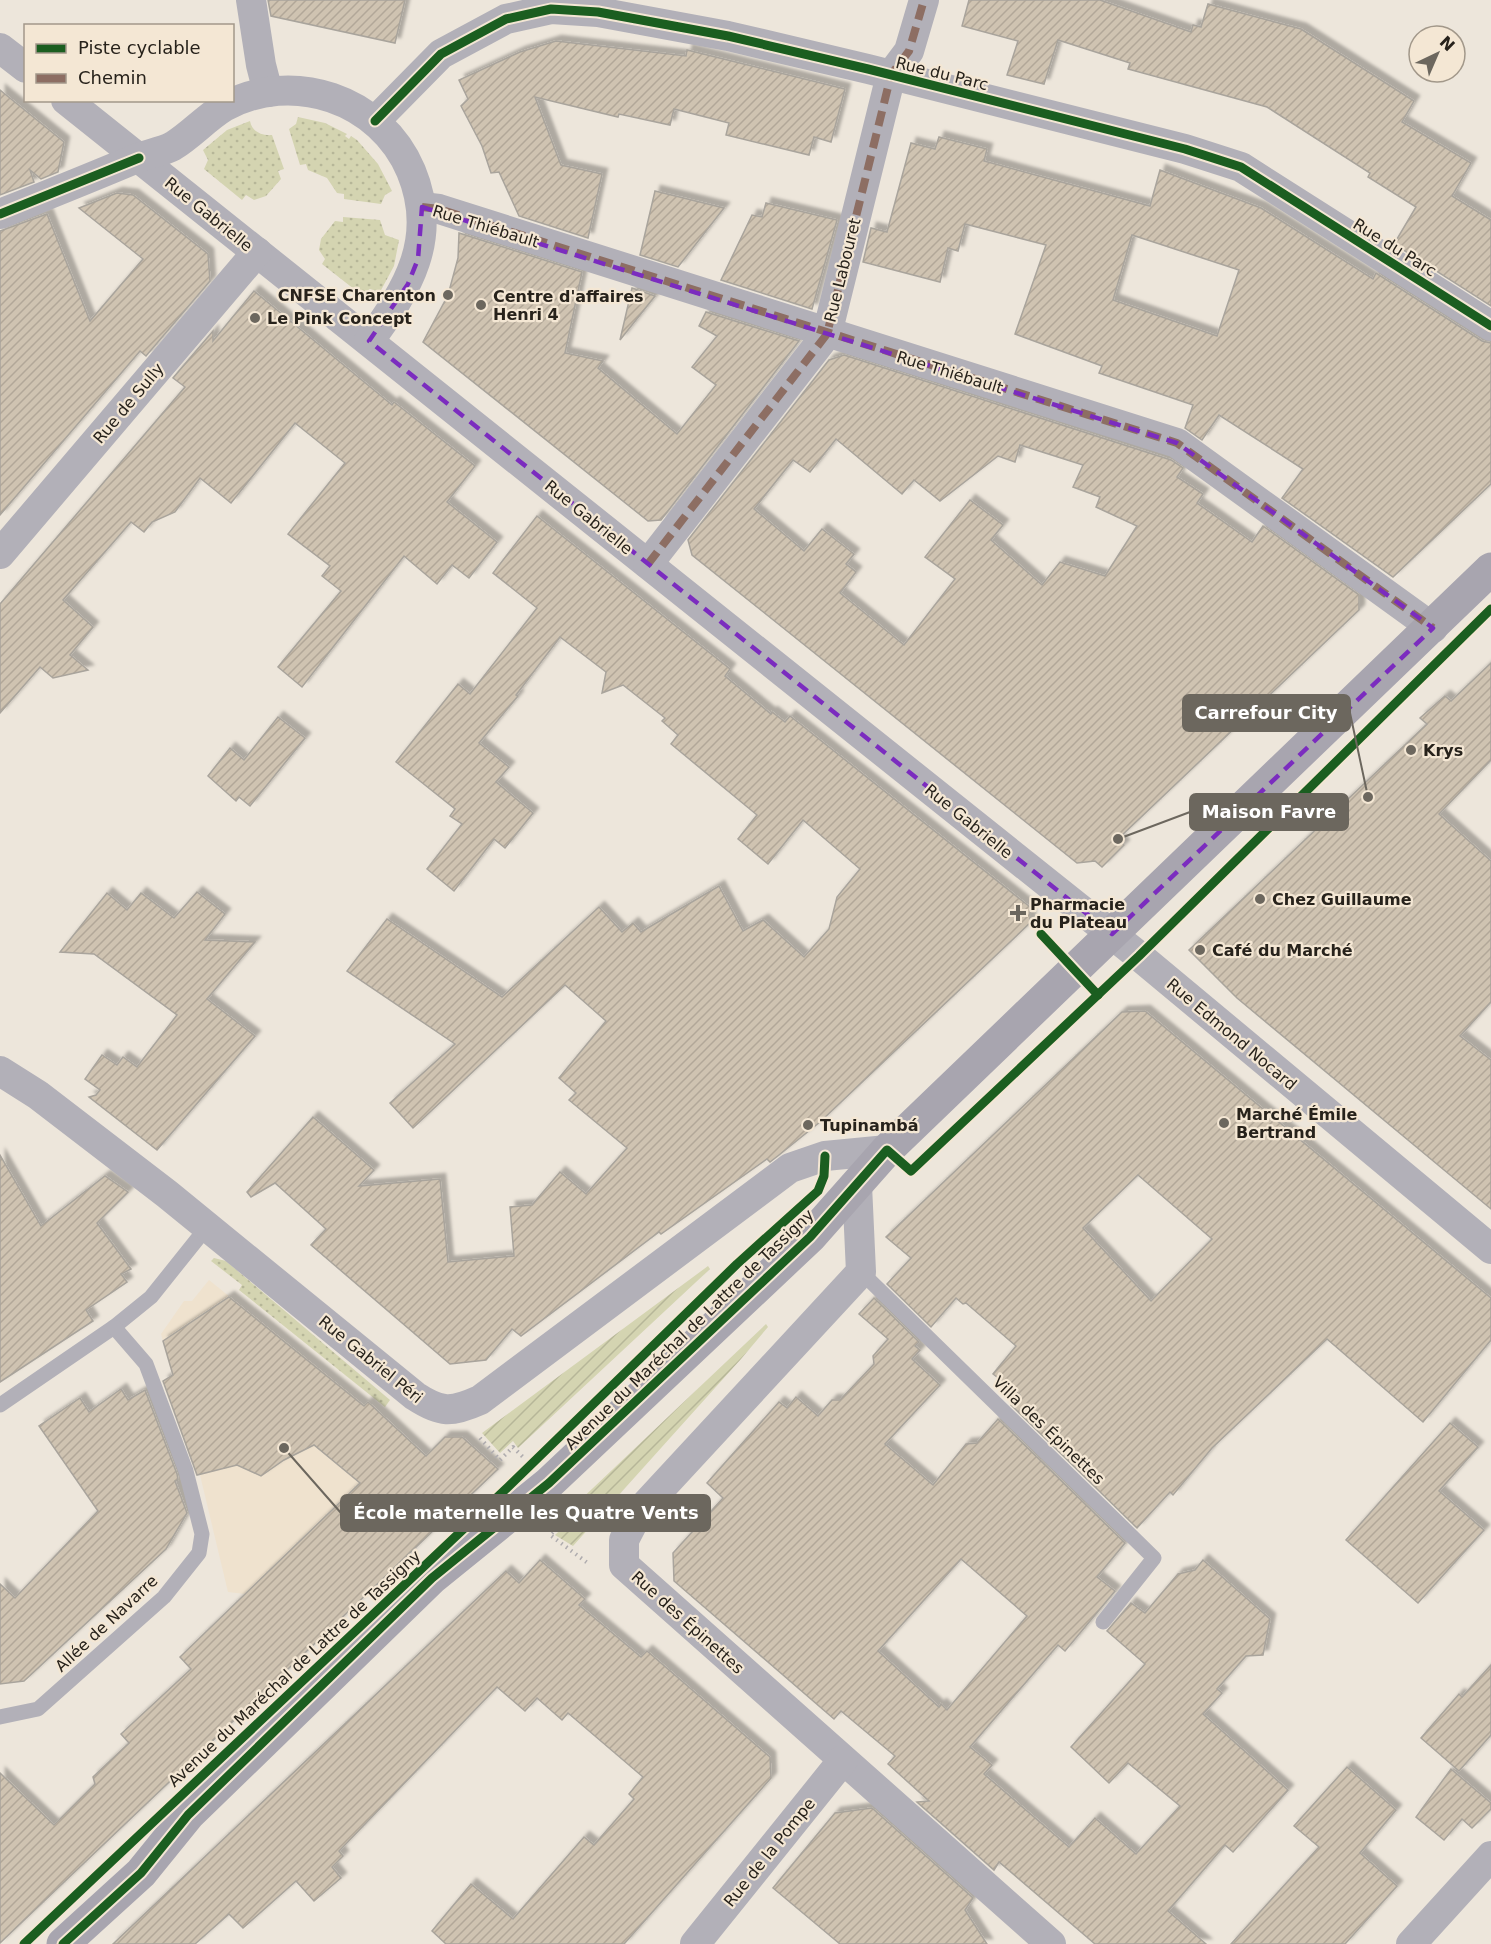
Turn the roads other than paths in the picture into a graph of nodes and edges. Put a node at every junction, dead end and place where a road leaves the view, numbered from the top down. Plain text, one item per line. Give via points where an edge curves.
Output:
1 (251, 0) edge
2 (924, 0) edge
3 (0, 48) edge
4 (24, 66) edge
5 (891, 75) junction
6 (268, 92) junction
7 (68, 102) edge
8 (375, 121) junction
9 (138, 158) junction
10 (422, 207) junction
11 (0, 214) edge
12 (257, 252) junction
13 (1491, 326) edge
14 (827, 333) junction
15 (369, 341) junction
16 (0, 554) edge
17 (648, 564) junction
18 (1491, 569) edge
19 (1433, 628) junction
20 (1112, 934) junction
21 (0, 1071) edge
22 (887, 1150) junction
23 (857, 1185) junction
24 (207, 1227) junction
25 (1491, 1249) edge
26 (861, 1272) junction
27 (114, 1327) junction
28 (0, 1405) edge
29 (1103, 1622) dead end
30 (0, 1717) edge
31 (843, 1760) junction
32 (1491, 1856) edge
33 (63, 1944) edge
34 (695, 1944) edge
35 (1051, 1944) edge
36 (1411, 1944) edge

1 - 6 street
2 - 5 street, Rue Labouret via 909,51
3 - 4 street
5 - 8 street, Rue du Parc via 728,36 598,12 551,9 506,19 441,54
5 - 13 street, Rue du Parc via 1185,149 1241,167
5 - 14 street, Rue Labouret
6 - 8 street via 305,91 330,96
6 - 9 street via 225,107 173,146
7 - 9 street, Rue Gabrielle
8 - 10 street via 407,162
9 - 11 street
9 - 12 street, Rue Gabrielle
10 - 14 street, Rue Thiébault via 439,209
10 - 15 street via 422,232 408,284
12 - 15 street, Rue Gabrielle
12 - 16 street, Rue de Sully
14 - 17 street, Rue Labouret
14 - 19 street, Rue Thiébault via 1177,443
15 - 17 street, Rue Gabrielle
17 - 20 street, Rue Gabrielle
18 - 19 main road, Avenue du Maréchal de Lattre de Tassigny
19 - 20 main road, Avenue du Maréchal de Lattre de Tassigny
20 - 22 main road, Avenue du Maréchal de Lattre de Tassigny
20 - 25 street, Rue Edmond Nocard
21 - 24 street, Rue Gabriel Péri via 46,1101
22 - 23 main road, Avenue du Maréchal de Lattre de Tassigny
22 - 24 street, Rue Gabriel Péri via 825,1156 790,1168 480,1401 447,1411 429,1406 415,1396
23 - 26 street
23 - 33 main road, Avenue du Maréchal de Lattre de Tassigny via 810,1238 558,1475 432,1578 188,1815 141,1873
24 - 27 lane via 151,1297
26 - 29 lane, Villa des Épinettes via 1154,1558
26 - 31 street, Rue des Épinettes via 638,1513 624,1540 624,1564
27 - 28 lane
27 - 30 lane, Allée de Navarre via 146,1364 186,1471 202,1534 199,1552 164,1597 38,1709
31 - 34 street, Rue de la Pompe
31 - 35 street, Rue des Épinettes
32 - 36 street

